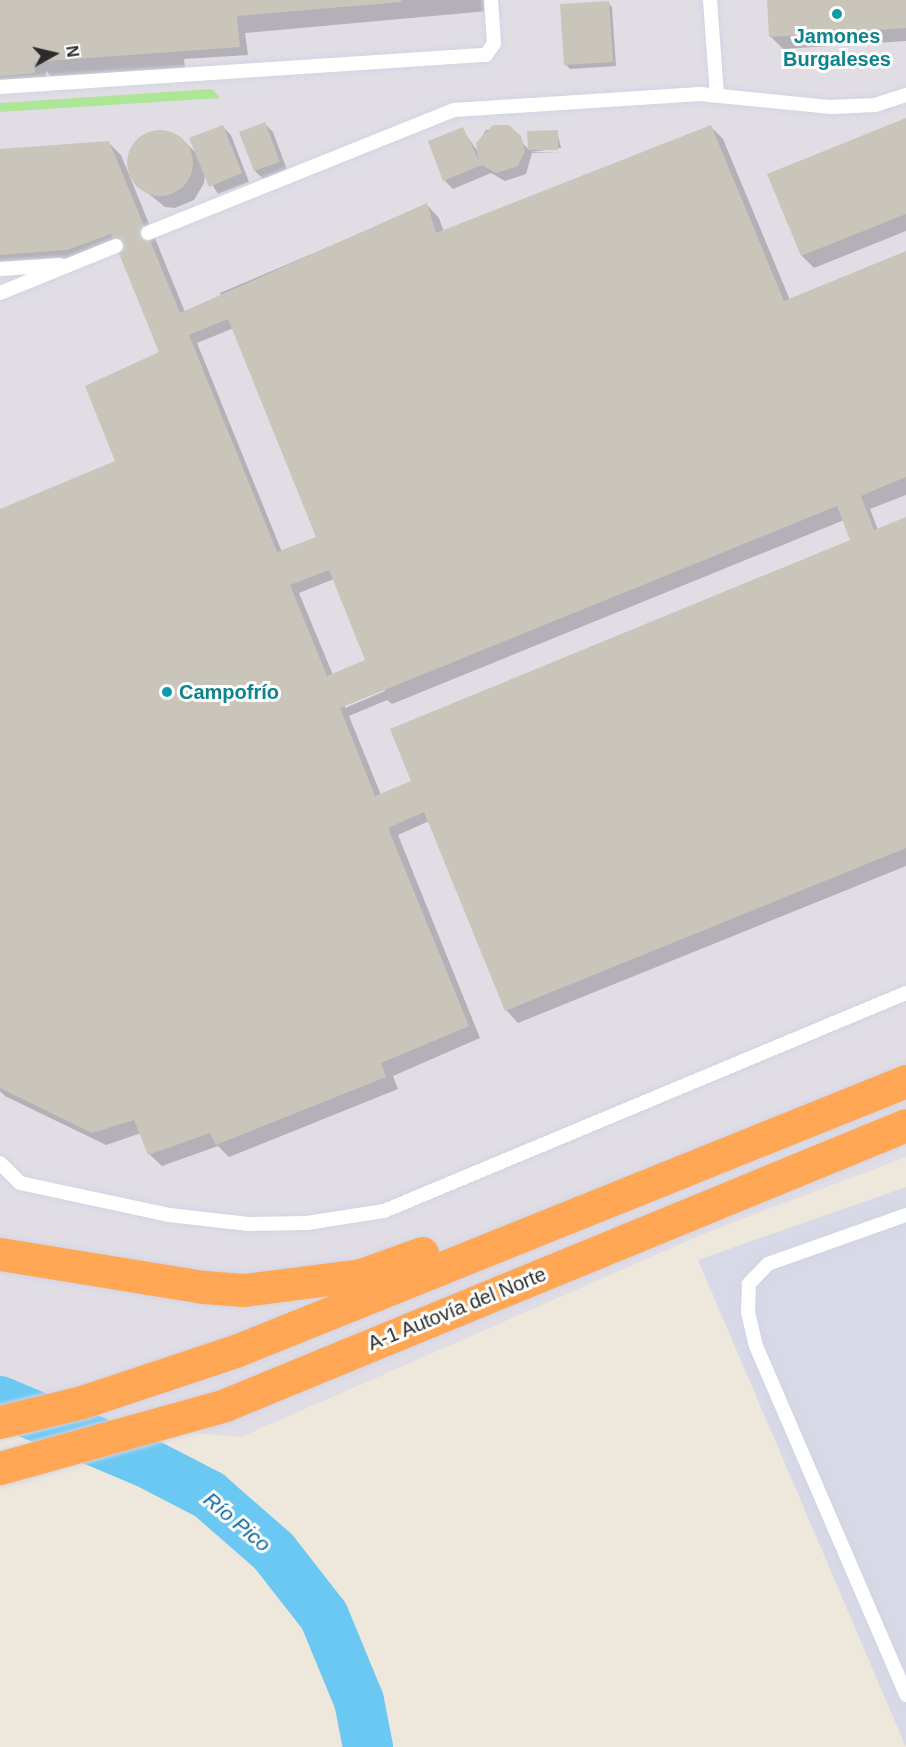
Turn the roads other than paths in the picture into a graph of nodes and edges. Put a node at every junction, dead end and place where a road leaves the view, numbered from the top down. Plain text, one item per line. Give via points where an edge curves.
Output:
1 (491, 0) edge
2 (710, 0) edge
3 (0, 87) edge
4 (906, 95) edge
5 (717, 96) junction
6 (148, 233) dead end
7 (116, 246) dead end
8 (72, 264) junction
9 (0, 269) edge
10 (0, 293) edge
11 (906, 993) edge
12 (906, 1066) edge
13 (906, 1081) edge
14 (906, 1125) edge
15 (0, 1163) edge
16 (906, 1215) edge
17 (0, 1254) edge
18 (0, 1422) edge
19 (0, 1468) edge
20 (906, 1695) edge

1 - 3 lane via 494,43 486,55
2 - 5 lane
4 - 5 lane via 876,105 831,107
5 - 6 lane via 634,96 454,110
7 - 8 lane
8 - 9 lane
8 - 10 lane
11 - 15 lane via 384,1211 295,1223 248,1224 168,1215 20,1183
12 - 17 highway via 874,1073 361,1275 244,1290 203,1287
13 - 18 highway via 267,1338 82,1402
14 - 19 highway, A-1 Autovía del Norte via 225,1405
16 - 20 lane via 768,1264 749,1284 748,1312 756,1346

